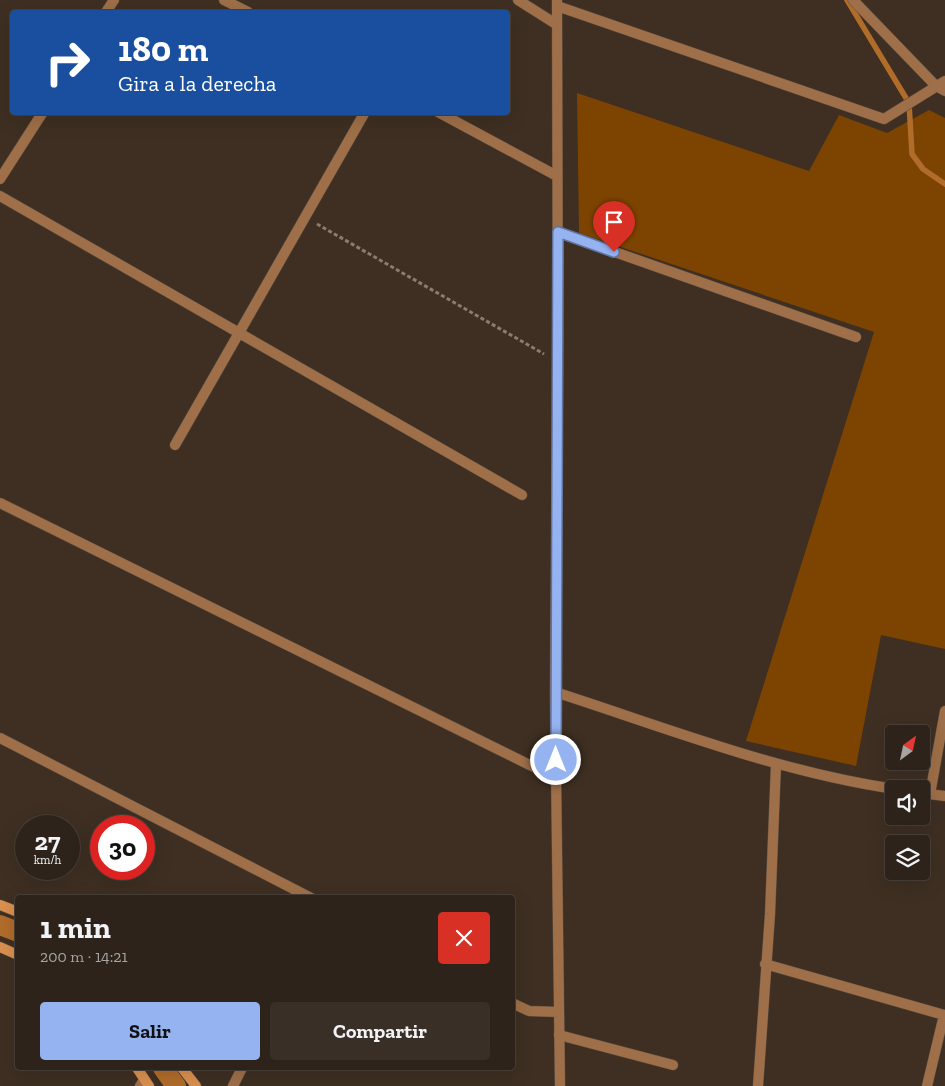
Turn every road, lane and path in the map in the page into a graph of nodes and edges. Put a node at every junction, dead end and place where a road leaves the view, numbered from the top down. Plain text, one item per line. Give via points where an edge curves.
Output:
1 (224, 0) edge
2 (518, 0) edge
3 (853, 0) edge
4 (557, 3) edge
5 (244, 10) edge
6 (556, 24) junction
7 (942, 86) edge
8 (40, 115) edge
9 (363, 115) edge
10 (444, 115) edge
11 (557, 176) junction
12 (0, 179) edge
13 (0, 196) edge
14 (306, 218) junction
15 (558, 232) junction
16 (238, 332) junction
17 (856, 337) dead end
18 (558, 363) junction
19 (175, 445) dead end
20 (522, 495) dead end
21 (0, 503) edge
22 (555, 692) junction
23 (945, 711) edge
24 (0, 738) edge
25 (776, 764) junction
26 (556, 778) junction
27 (928, 780) edge
28 (885, 787) edge
29 (930, 794) edge
30 (945, 796) edge
31 (305, 895) edge
32 (0, 905) edge
33 (15, 911) edge
34 (0, 947) edge
35 (15, 954) edge
36 (766, 964) junction
37 (515, 1004) edge
38 (559, 1012) junction
39 (559, 1035) junction
40 (674, 1065) dead end
41 (138, 1070) edge
42 (184, 1070) edge
43 (241, 1070) edge
44 (144, 1084) edge
45 (196, 1086) edge
46 (233, 1086) edge
47 (560, 1086) edge
48 (758, 1086) edge
49 (927, 1086) edge

1 - 5 street
2 - 6 street
3 - 7 street
4 - 6 street
4 - 7 street via 884,119
6 - 11 street
8 - 12 street
9 - 14 street
10 - 11 street
11 - 15 street
13 - 16 street
14 - 16 street
14 - 18 path
15 - 17 street
15 - 18 street
16 - 19 street
16 - 20 street
18 - 22 street
21 - 26 street
22 - 25 street
22 - 26 street
23 - 27 street
24 - 31 street
25 - 28 street
25 - 36 street
26 - 38 street
29 - 30 street
32 - 33 main road
34 - 35 main road
36 - 48 street
36 - 49 street via 944,1015
37 - 38 street via 529,1011
38 - 39 street
39 - 40 street
39 - 47 street
41 - 44 main road
42 - 45 main road
43 - 46 street

